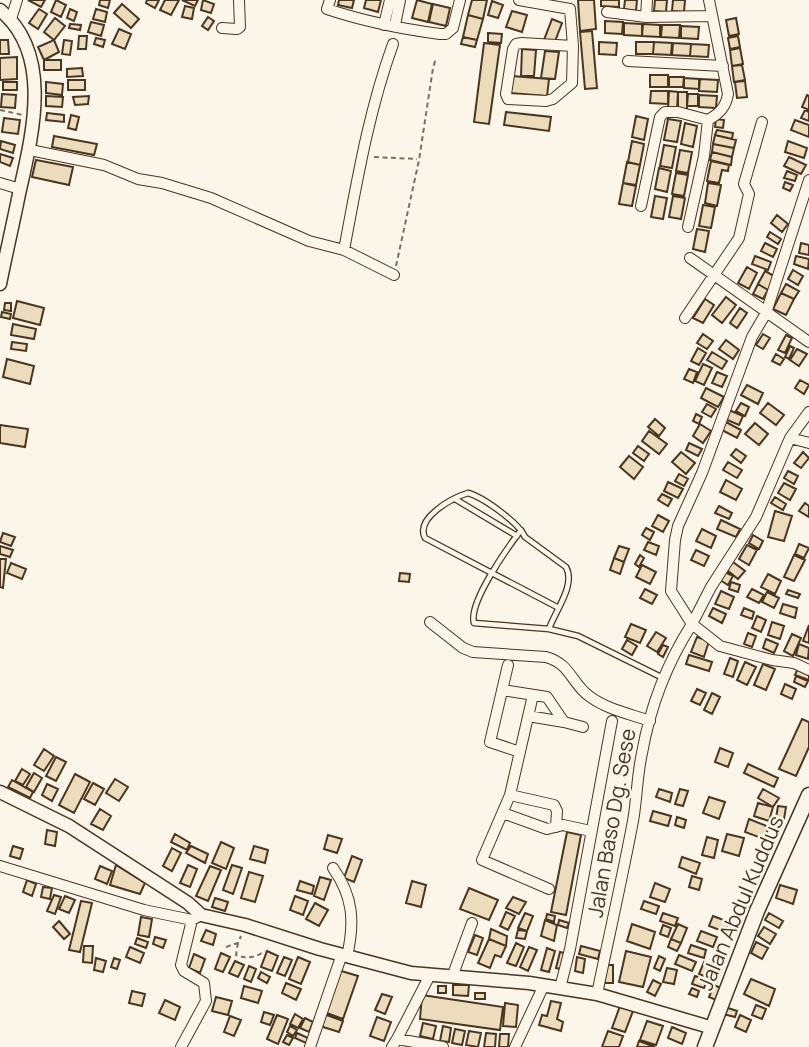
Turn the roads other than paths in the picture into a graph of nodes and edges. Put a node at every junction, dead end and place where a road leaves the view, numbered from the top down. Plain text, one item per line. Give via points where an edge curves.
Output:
1 (17, 0) edge
2 (239, 0) edge
3 (330, 0) edge
4 (390, 0) edge
5 (400, 0) edge
6 (460, 0) edge
7 (647, 0) edge
8 (709, 0) edge
9 (525, 1) edge
10 (570, 4) edge
11 (0, 10) edge
12 (607, 12) dead end
13 (712, 16) junction
14 (646, 18) junction
15 (11, 19) junction
16 (389, 25) junction
17 (222, 28) dead end
18 (393, 44) dead end
19 (573, 46) junction
20 (628, 61) dead end
21 (723, 66) junction
22 (708, 120) junction
23 (762, 122) dead end
24 (30, 150) junction
25 (809, 180) edge
26 (0, 183) edge
27 (20, 189) junction
28 (641, 206) dead end
29 (688, 228) dead end
30 (344, 250) junction
31 (690, 258) dead end
32 (394, 275) road end
33 (714, 276) junction
34 (0, 284) edge
35 (766, 313) junction
36 (685, 318) dead end
37 (809, 342) edge
38 (809, 412) edge
39 (790, 438) junction
40 (809, 443) edge
41 (455, 499) junction
42 (522, 530) junction
43 (516, 536) junction
44 (525, 537) junction
45 (492, 574) junction
46 (557, 607) junction
47 (430, 622) dead end
48 (692, 624) junction
49 (549, 629) junction
50 (508, 665) dead end
51 (809, 670) edge
52 (664, 678) junction
53 (502, 690) junction
54 (533, 695) junction
55 (528, 716) junction
56 (612, 721) dead end
57 (650, 721) junction
58 (564, 722) junction
59 (583, 727) dead end
60 (520, 752) junction
61 (0, 792) edge
62 (510, 795) junction
63 (809, 795) edge
64 (503, 813) junction
65 (556, 827) junction
66 (590, 831) junction
67 (0, 866) edge
68 (333, 868) dead end
69 (550, 889) dead end
70 (196, 918) junction
71 (472, 923) dead end
72 (345, 955) junction
73 (430, 975) junction
74 (452, 977) junction
75 (544, 985) junction
76 (560, 988) junction
77 (597, 993) junction
78 (713, 1028) junction
79 (395, 1043) edge
80 (181, 1047) edge
81 (310, 1047) edge
82 (443, 1047) edge
83 (515, 1047) edge
84 (705, 1047) edge

1 - 15 street
2 - 17 street via 240,27
3 - 16 street via 327,9
4 - 16 street
5 - 16 street
6 - 16 street via 455,25 446,34
7 - 14 street
8 - 13 street
9 - 10 street
10 - 19 street
11 - 15 street
12 - 14 street
13 - 14 street
13 - 21 street
15 - 24 street via 30,56 34,90
18 - 30 street via 362,156
19 - 19 street via 573,81 553,99 507,97 516,44
20 - 21 street
21 - 22 street via 727,101
22 - 28 street via 678,111 660,117
22 - 29 street
23 - 33 street via 744,184 749,194 739,238
24 - 27 street
24 - 30 street via 104,165 204,196 309,241
25 - 35 street
26 - 27 street
27 - 34 street
30 - 32 street
31 - 33 street
33 - 35 street
33 - 36 street
35 - 37 street
35 - 48 street via 752,337 678,526 671,591
38 - 39 street, Jalan Baso Dg. Sese
39 - 40 street
39 - 48 street, Jalan Baso Dg. Sese via 757,517
41 - 42 lane via 476,495
41 - 43 lane
41 - 45 lane via 424,524 422,534
42 - 43 lane
42 - 44 lane
43 - 44 lane
43 - 45 lane
44 - 46 lane via 566,567 568,584
45 - 46 lane
45 - 49 lane via 474,611 474,623
46 - 49 lane
47 - 57 street via 473,652 556,660 590,697
48 - 51 street via 720,646
48 - 52 street, Jalan Baso Dg. Sese
49 - 52 lane via 578,636
50 - 53 street
52 - 57 street, Jalan Baso Dg. Sese
53 - 54 street
53 - 60 street via 490,742
54 - 55 street
54 - 58 street via 547,697
55 - 58 street
55 - 60 street
56 - 66 street
57 - 77 street, Jalan Baso Dg. Sese
58 - 59 street
60 - 62 street
61 - 70 street via 69,826 188,903
62 - 64 street
62 - 65 street via 554,805
63 - 78 main road, Jalan Abdul Kuddus via 752,923
64 - 65 street via 547,829
64 - 69 street via 482,860
65 - 66 street
66 - 76 street
67 - 70 street via 144,910
68 - 72 street via 346,887 353,913
70 - 72 street via 245,925
70 - 80 street via 181,965 204,983 205,1001
71 - 74 street
72 - 73 street
72 - 81 street
73 - 74 street
73 - 79 street
74 - 75 street
75 - 76 street
75 - 83 street
76 - 77 street
77 - 78 street
78 - 84 main road, Jalan Abdul Kuddus
79 - 82 street

